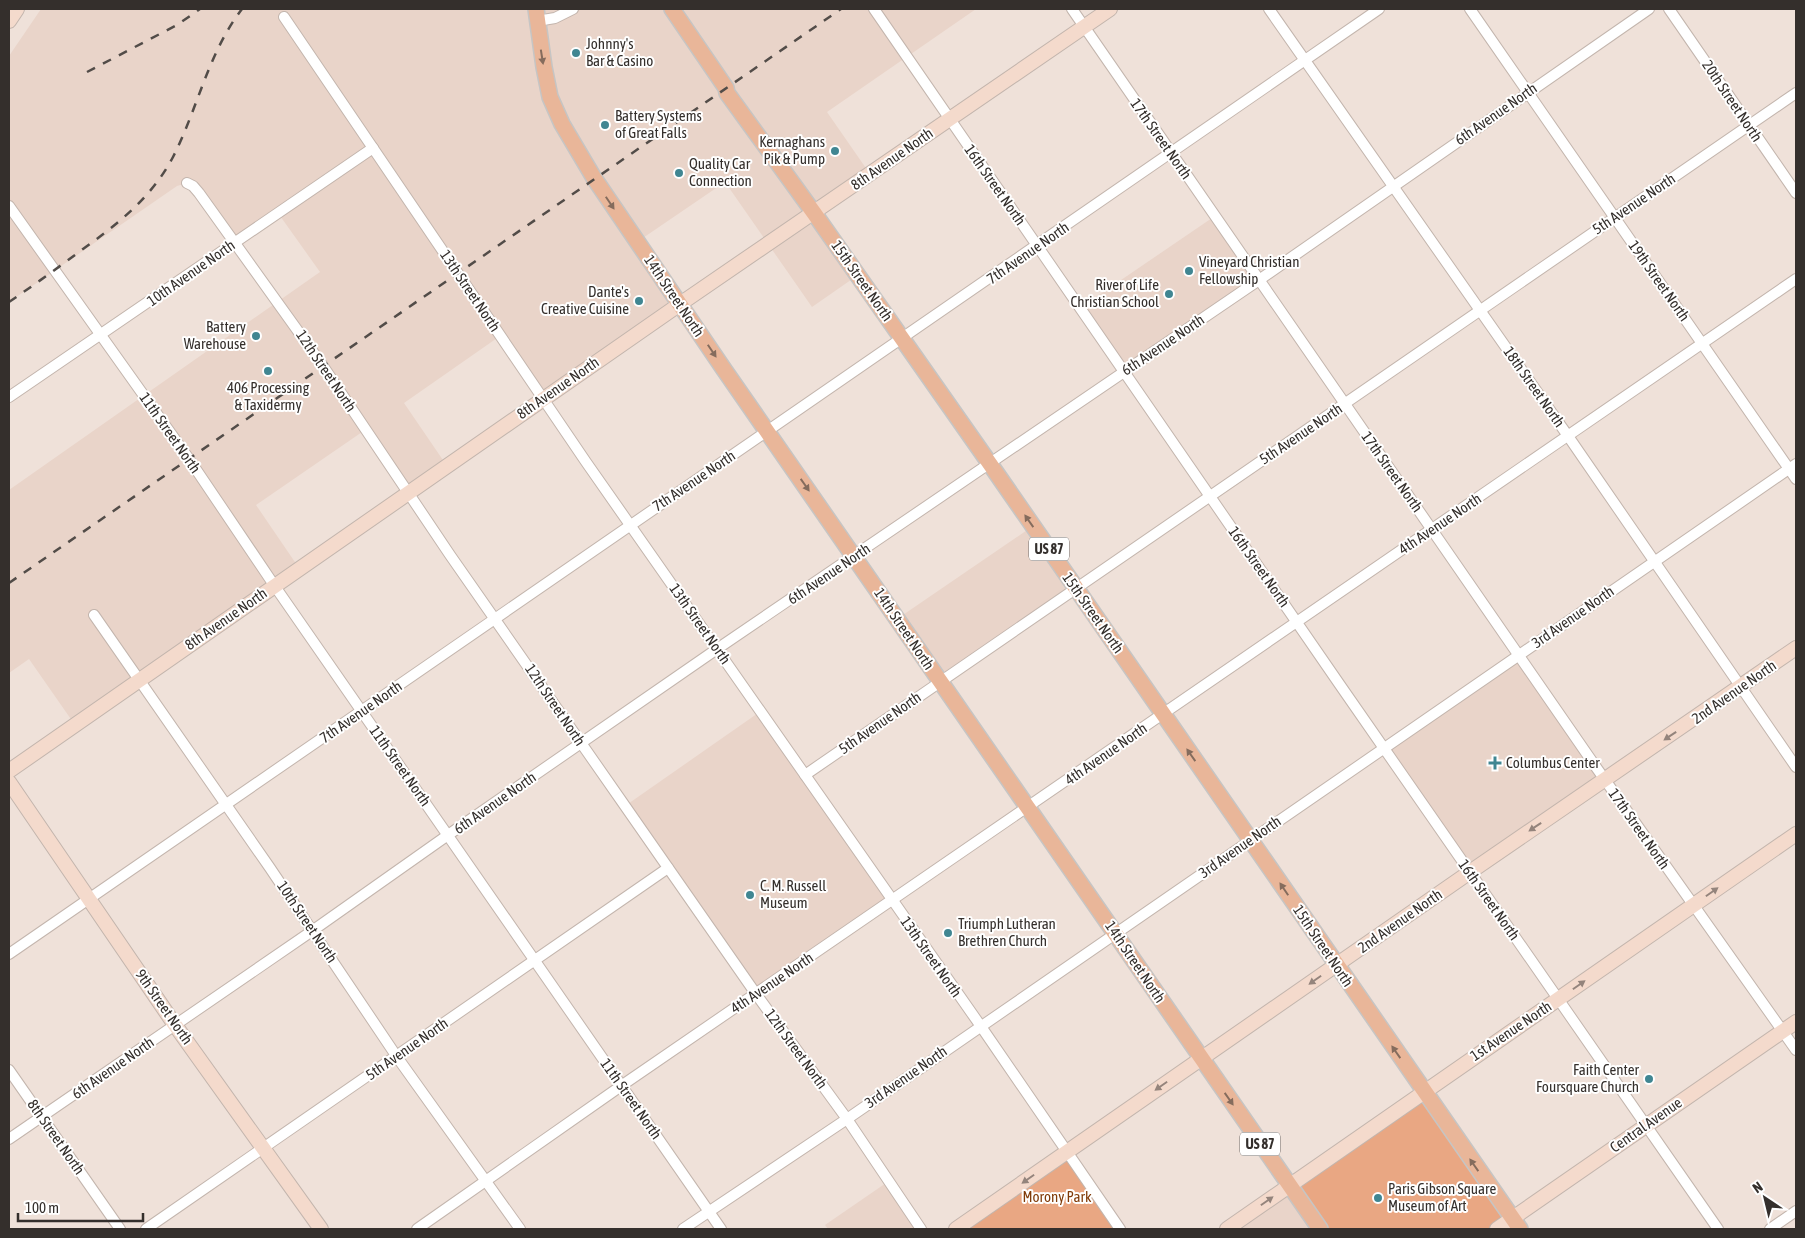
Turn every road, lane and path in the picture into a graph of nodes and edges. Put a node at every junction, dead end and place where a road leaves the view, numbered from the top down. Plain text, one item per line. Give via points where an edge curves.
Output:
1 (18, 9) edge
2 (573, 9) edge
3 (672, 9) edge
4 (874, 9) edge
5 (1072, 9) edge
6 (1110, 9) edge
7 (1269, 9) edge
8 (1379, 9) edge
9 (1470, 9) edge
10 (1649, 9) edge
11 (1669, 9) edge
12 (536, 15) edge
13 (284, 18) dead end
14 (9, 21) edge
15 (1083, 27) junction
16 (1305, 60) junction
17 (1528, 92) junction
18 (1796, 93) edge
19 (949, 119) junction
20 (1749, 125) junction
21 (373, 148) junction
22 (1172, 153) junction
23 (187, 184) dead end
24 (1393, 185) junction
25 (1796, 193) edge
26 (9, 206) edge
27 (814, 213) junction
28 (1614, 218) junction
29 (235, 242) junction
30 (1037, 246) junction
31 (1796, 279) edge
32 (1259, 280) junction
33 (680, 304) junction
34 (1480, 310) junction
35 (101, 334) junction
36 (902, 339) junction
37 (1703, 343) junction
38 (1124, 372) junction
39 (9, 397) edge
40 (543, 399) junction
41 (1345, 404) junction
42 (767, 431) junction
43 (1568, 436) junction
44 (990, 464) junction
45 (1793, 467) edge
46 (1796, 479) edge
47 (409, 494) junction
48 (1210, 496) junction
49 (630, 525) junction
50 (1432, 530) junction
51 (855, 556) junction
52 (1654, 562) junction
53 (274, 586) junction
54 (1076, 588) junction
55 (94, 615) dead end
56 (495, 618) junction
57 (1296, 622) junction
58 (1796, 648) edge
59 (717, 649) junction
60 (1519, 655) junction
61 (139, 680) junction
62 (940, 682) junction
63 (1740, 688) junction
64 (362, 712) junction
65 (1163, 714) junction
66 (581, 743) junction
67 (1384, 747) junction
68 (1796, 767) edge
69 (9, 771) edge
70 (805, 775) junction
71 (1605, 780) junction
72 (9, 782) edge
73 (227, 804) junction
74 (1028, 808) junction
75 (1796, 834) edge
76 (448, 835) junction
77 (1250, 840) junction
78 (668, 868) junction
79 (1470, 872) junction
80 (88, 899) junction
81 (892, 902) junction
82 (1693, 906) junction
83 (312, 931) junction
84 (1116, 933) junction
85 (9, 954) edge
86 (535, 959) junction
87 (1336, 965) junction
88 (756, 994) junction
89 (1558, 999) junction
90 (1796, 1022) edge
91 (176, 1025) junction
92 (980, 1025) junction
93 (1783, 1031) junction
94 (1796, 1050) edge
95 (397, 1057) junction
96 (1201, 1058) junction
97 (9, 1070) edge
98 (621, 1086) junction
99 (1423, 1092) junction
100 (42, 1117) junction
101 (847, 1119) junction
102 (1646, 1125) junction
103 (9, 1139) edge
104 (264, 1148) junction
105 (1067, 1152) junction
106 (486, 1181) junction
107 (1289, 1186) junction
108 (1796, 1211) edge
109 (708, 1212) junction
110 (1516, 1224) edge
111 (120, 1229) edge
112 (146, 1229) edge
113 (322, 1229) edge
114 (417, 1229) edge
115 (520, 1229) edge
116 (683, 1229) edge
117 (721, 1229) edge
118 (921, 1229) edge
119 (956, 1229) edge
120 (1120, 1229) edge
121 (1227, 1229) edge
122 (1320, 1229) edge
123 (1497, 1229) edge
124 (1718, 1229) edge
125 (1770, 1229) edge

1 - 14 main road
2 - 12 street via 555,18
3 - 27 main road, 15th Street North / US 87 via 727,93
4 - 19 street, 16th Street North
5 - 15 street, 17th Street North
6 - 15 main road, 8th Avenue North
7 - 16 street, 18th Street North
8 - 16 street, 7th Avenue North
9 - 17 street, 19th Street North
10 - 17 street, 6th Avenue North
11 - 20 street, 20th Street North
12 -> 33 main road, 14th Street North / US 87 via 550,97 562,124 594,178
13 - 21 street, 13th Street North
15 - 19 main road, 8th Avenue North
15 - 22 street, 17th Street North
16 - 22 street, 7th Avenue North
16 - 24 street, 18th Street North
17 - 24 street, 6th Avenue North
17 - 28 street, 19th Street North
18 - 20 street, 5th Avenue North
19 - 27 main road, 8th Avenue North
19 - 30 street, 16th Street North
20 - 25 street, 20th Street North
20 - 28 street, 5th Avenue North
21 - 29 street, 10th Avenue North
21 - 40 street, 13th Street North
22 - 30 street, 7th Avenue North
22 - 32 street, 17th Street North
23 - 29 street, 12th Street North via 199,193
24 - 32 street, 6th Avenue North
24 - 34 street, 18th Street North
26 - 35 street, 11th Street North
27 - 33 main road, 8th Avenue North
27 - 36 main road, 15th Street North / US 87
28 - 34 street, 5th Avenue North
28 - 37 street, 19th Street North
29 - 35 street, 10th Avenue North
29 - 47 street, 12th Street North
30 - 36 street, 7th Avenue North
30 - 38 street, 16th Street North
31 - 37 street, 4th Avenue North
32 - 38 street, 6th Avenue North
32 - 41 street, 17th Street North
33 - 40 main road, 8th Avenue North
33 -> 42 main road, 14th Street North / US 87
34 - 41 street, 5th Avenue North
34 - 43 street, 18th Street North
35 - 39 street, 10th Avenue North
35 - 53 street, 11th Street North
36 - 42 street, 7th Avenue North
36 - 44 main road, 15th Street North / US 87
37 - 43 street, 4th Avenue North
37 - 45 street, 19th Street North
38 - 44 street, 6th Avenue North
38 - 48 street, 16th Street North
40 - 47 main road, 8th Avenue North
40 - 49 street, 13th Street North
41 - 48 street, 5th Avenue North
41 - 50 street, 17th Street North
42 - 49 street, 7th Avenue North
42 -> 51 main road, 14th Street North / US 87
43 - 50 street, 4th Avenue North
43 - 52 street, 18th Street North
44 - 51 street, 6th Avenue North
54 -> 44 main road, 15th Street North / US 87
45 - 46 street, 19th Street North
45 - 52 street, 3rd Avenue North
47 - 53 main road, 8th Avenue North
47 - 56 street, 12th Street North
48 - 54 street, 5th Avenue North
48 - 57 street, 16th Street North
49 - 56 street, 7th Avenue North
49 - 59 street, 13th Street North
50 - 57 street, 4th Avenue North
50 - 60 street, 17th Street North
51 - 59 street, 6th Avenue North
51 - 62 main road, 14th Street North / US 87
52 - 60 street, 3rd Avenue North
52 - 63 street, 18th Street North
53 - 61 main road, 8th Avenue North
53 - 64 street, 11th Street North
54 - 62 street, 5th Avenue North
54 - 65 main road, 15th Street North / US 87
55 - 61 street, 10th Street North
56 - 64 street, 7th Avenue North
56 - 66 street, 12th Street North
57 - 65 street, 4th Avenue North
57 - 67 street, 16th Street North
58 - 63 main road, 2nd Avenue North
59 - 66 street, 6th Avenue North
59 - 70 street, 13th Street North
60 - 67 street, 3rd Avenue North
60 - 71 street, 17th Street North
61 - 69 main road, 8th Avenue North
61 - 73 street, 10th Street North
62 - 70 street, 5th Avenue North
62 - 74 main road, 14th Street North / US 87
63 - 68 street, 18th Street North
63 -> 71 main road, 2nd Avenue North
64 - 73 street, 7th Avenue North
64 - 76 street, 11th Street North
65 - 74 street, 4th Avenue North
77 -> 65 main road, 15th Street North / US 87
66 - 76 street, 6th Avenue North
66 - 78 street, 12th Street North
67 - 77 street, 3rd Avenue North
67 - 79 street, 16th Street North
70 - 81 street, 13th Street North
71 -> 79 main road, 2nd Avenue North
71 - 82 street, 17th Street North
72 - 80 main road, 9th Street North
73 - 80 street, 7th Avenue North
73 - 83 street, 10th Street North
74 - 81 street, 4th Avenue North
74 - 84 main road, 14th Street North / US 87
82 -> 75 main road, 1st Avenue North
76 - 83 street, 6th Avenue North
76 - 86 street, 11th Street North
77 - 84 street, 3rd Avenue North
87 -> 77 main road, 15th Street North / US 87
78 - 86 street, 5th Avenue North
78 - 88 street, 12th Street North
79 - 87 main road, 2nd Avenue North
79 - 89 street, 16th Street North
80 - 85 street, 7th Avenue North
80 - 91 main road, 9th Street North
81 - 88 street, 4th Avenue North
81 - 92 street, 13th Street North
89 -> 82 main road, 1st Avenue North
82 - 93 street, 17th Street North
83 - 91 street, 6th Avenue North
83 - 95 street, 10th Street North
84 - 92 street, 3rd Avenue North
84 - 96 main road, 14th Street North / US 87
86 - 95 street, 5th Avenue North
86 - 98 street, 11th Street North
87 -> 96 main road, 2nd Avenue North
99 -> 87 main road, 15th Street North / US 87
88 - 98 street, 4th Avenue North
88 - 101 street, 12th Street North
89 - 99 main road, 1st Avenue North
89 - 102 street, 16th Street North
90 - 93 main road, Central Avenue
91 - 100 street, 6th Avenue North
91 - 104 main road, 9th Street North
92 - 101 street, 3rd Avenue North
92 - 105 street, 13th Street North
93 - 94 street, 17th Street North
93 - 102 main road, Central Avenue
95 - 104 street, 5th Avenue North
95 - 106 street, 10th Street North
96 -> 105 main road, 2nd Avenue North
96 -> 107 main road, 14th Street North / US 87
97 - 100 street, 8th Street North
98 - 106 street, 4th Avenue North
98 - 109 street, 11th Street North
99 - 107 main road, 1st Avenue North
110 -> 99 main road, 15th Street North / US 87
100 - 103 street, 6th Avenue North
100 - 111 street, 8th Street North
101 - 109 street, 3rd Avenue North
101 - 118 street, 12th Street North
102 - 110 main road, Central Avenue
102 - 124 street, 16th Street North
104 - 112 street, 5th Avenue North
104 - 113 main road, 9th Street North
105 -> 119 main road, 2nd Avenue North
105 - 120 street, 13th Street North
106 - 114 street, 4th Avenue North
106 - 115 street, 10th Street North
121 -> 107 main road, 1st Avenue North
107 - 122 main road, 14th Street North / US 87
108 - 125 street
109 - 116 street, 3rd Avenue North
109 - 117 street, 11th Street North
110 - 123 main road, Central Avenue

